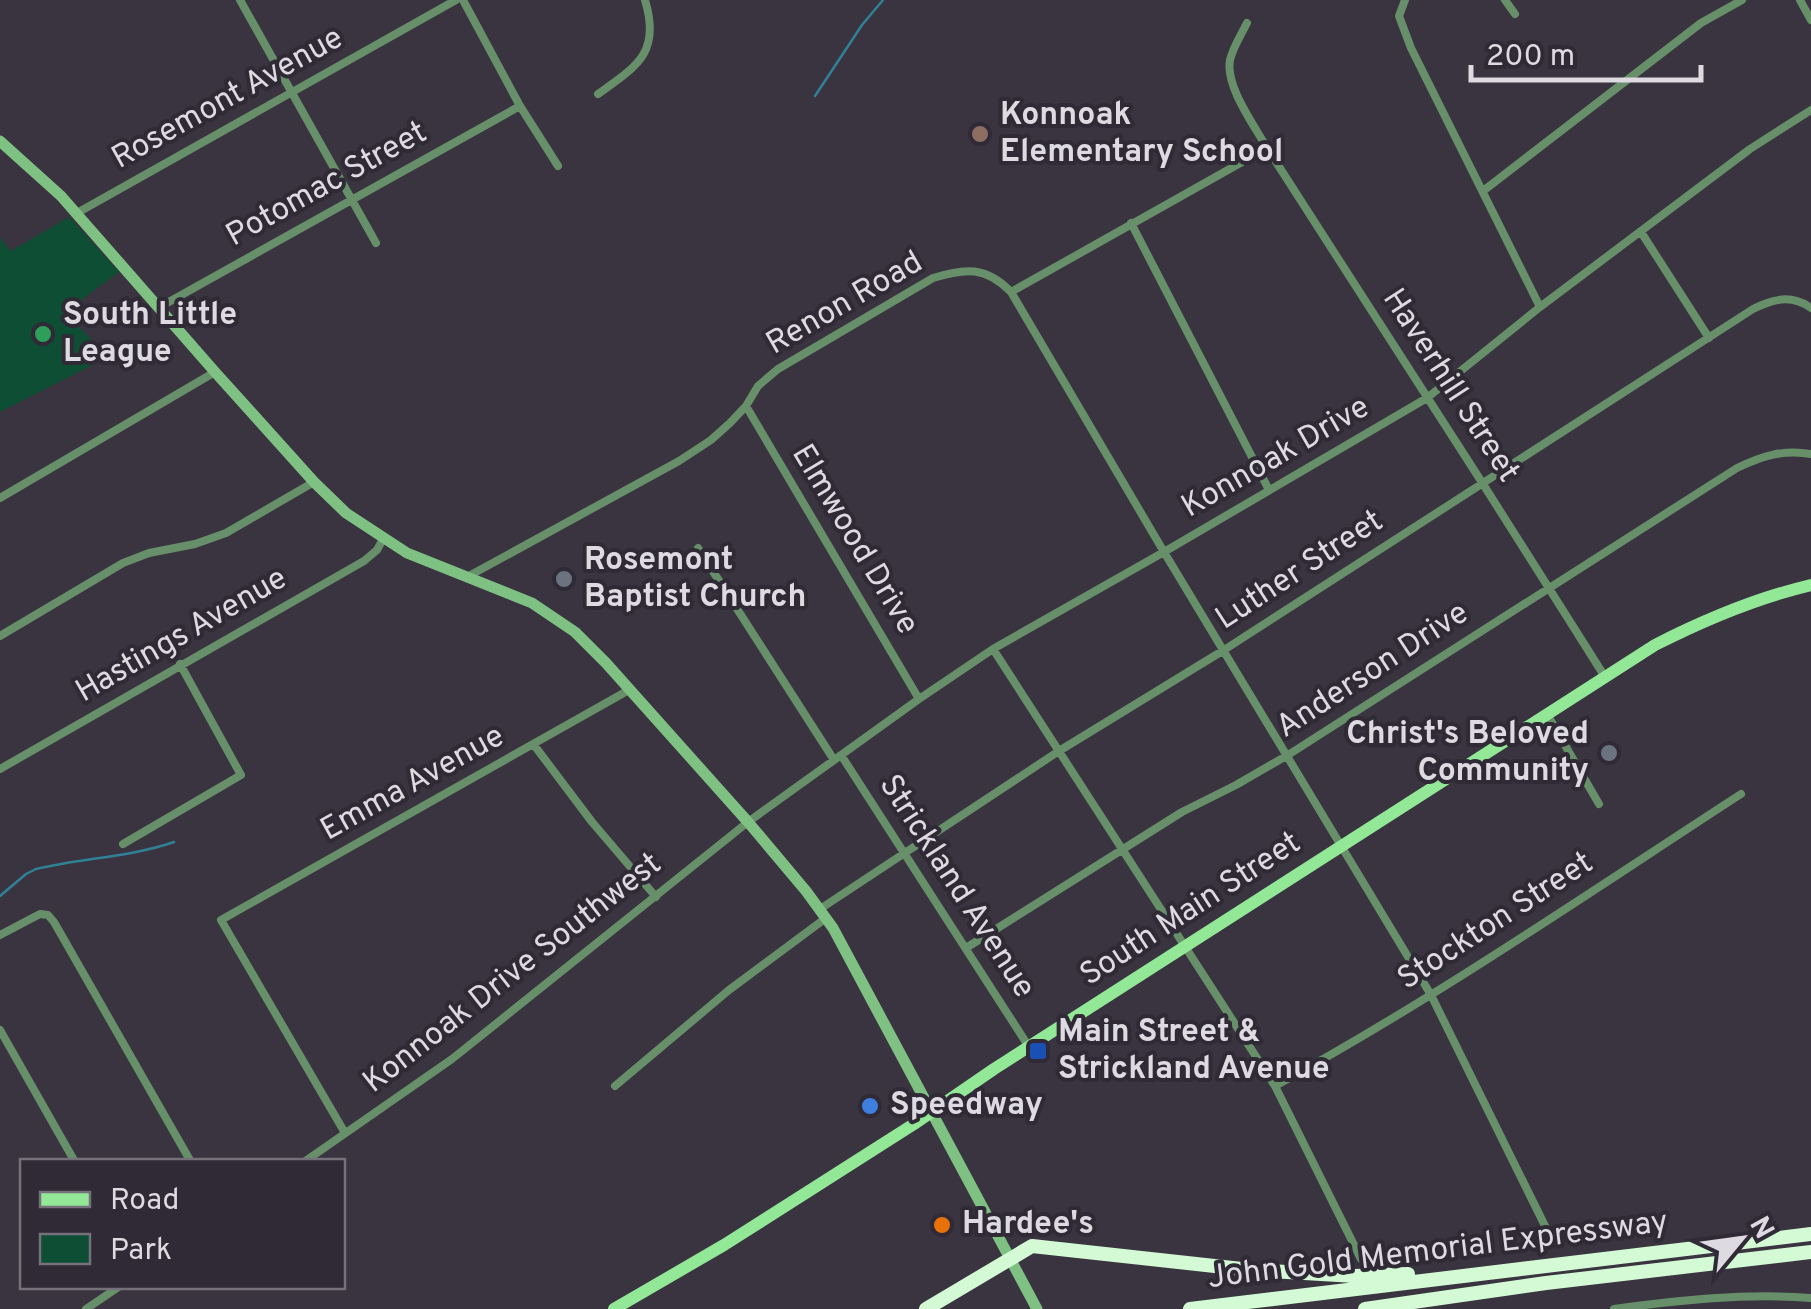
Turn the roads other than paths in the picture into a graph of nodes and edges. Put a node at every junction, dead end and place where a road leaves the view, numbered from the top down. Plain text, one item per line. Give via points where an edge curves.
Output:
1 (240, 0) edge
2 (460, 0) edge
3 (645, 0) edge
4 (1404, 0) edge
5 (1504, 0) edge
6 (1742, 0) edge
7 (1800, 0) edge
8 (1515, 14) dead end
9 (1811, 20) edge
10 (1246, 23) dead end
11 (291, 93) junction
12 (598, 94) dead end
13 (520, 106) junction
14 (1811, 110) edge
15 (0, 141) edge
16 (1266, 148) junction
17 (558, 166) dead end
18 (1483, 191) junction
19 (352, 199) junction
20 (77, 213) junction
21 (1131, 223) junction
22 (1641, 232) junction
23 (376, 243) dead end
24 (1011, 292) junction
25 (1540, 307) junction
26 (158, 308) junction
27 (1811, 308) edge
28 (1708, 338) junction
29 (215, 372) junction
30 (1427, 398) junction
31 (746, 406) junction
32 (1811, 454) edge
33 (314, 482) junction
34 (1483, 484) junction
35 (1269, 490) junction
36 (0, 498) edge
37 (383, 540) junction
38 (698, 548) dead end
39 (1164, 552) junction
40 (467, 577) junction
41 (1811, 585) edge
42 (1549, 588) junction
43 (0, 636) edge
44 (993, 648) junction
45 (1224, 650) junction
46 (180, 664) junction
47 (1604, 677) junction
48 (629, 690) junction
49 (919, 698) junction
50 (1547, 714) junction
51 (534, 745) junction
52 (1059, 752) junction
53 (1288, 755) junction
54 (837, 758) junction
55 (0, 769) edge
56 (1740, 794) dead end
57 (1598, 804) dead end
58 (748, 822) junction
59 (123, 844) dead end
60 (1341, 847) junction
61 (1122, 849) junction
62 (904, 851) junction
63 (656, 897) junction
64 (823, 914) junction
65 (0, 934) edge
66 (966, 948) junction
67 (1186, 948) junction
68 (1431, 995) junction
69 (0, 1030) edge
70 (1029, 1047) junction
71 (615, 1086) dead end
72 (1276, 1086) junction
73 (932, 1112) junction
74 (345, 1133) junction
75 (72, 1159) edge
76 (189, 1159) edge
77 (308, 1159) edge
78 (1550, 1234) dead end
79 (1811, 1234) edge
80 (1811, 1252) edge
81 (1010, 1259) junction
82 (1361, 1259) dead end
83 (1514, 1270) junction
84 (1546, 1283) junction
85 (116, 1289) edge
86 (1811, 1298) edge
87 (86, 1309) edge
88 (614, 1309) edge
89 (926, 1309) edge
90 (1037, 1309) edge
91 (1190, 1309) edge
92 (1365, 1309) edge
93 (1390, 1309) edge
94 (1614, 1309) edge

1 - 11 street
2 - 11 street, Rosemont Avenue
2 - 13 street
3 - 12 street via 650,28 644,56
4 - 18 street via 1399,16 1411,48
5 - 8 street
6 - 18 street via 1701,23
7 - 9 street
10 - 16 street, Haverhill Street via 1229,69
11 - 19 street
11 - 20 street, Rosemont Avenue
13 - 17 street
13 - 19 street, Potomac Street
14 - 22 street, Konnoak Drive
15 - 20 main road
16 - 21 street
16 - 30 street, Haverhill Street
18 - 25 street
19 - 23 street
19 - 26 street, Potomac Street
20 - 26 main road
21 - 24 street
21 - 35 street
22 - 25 street, Konnoak Drive
22 - 28 street
24 - 31 street, Renon Road via 984,274 960,270 934,278 778,369
24 - 39 street
25 - 30 street, Konnoak Drive
26 - 29 main road
27 - 28 street, Luther Street via 1776,300
28 - 34 street, Luther Street
29 - 33 main road
29 - 36 street
30 - 34 street, Haverhill Street
30 - 35 street, Konnoak Drive
31 - 40 street, Renon Road via 679,461
31 - 49 street, Elmwood Drive
32 - 42 street, Anderson Drive via 1770,454 1737,468
33 - 37 main road
33 - 43 street via 226,533 123,563
34 - 42 street, Haverhill Street
34 - 45 street, Luther Street
35 - 39 street, Konnoak Drive
37 - 40 main road
37 - 46 street, Hastings Avenue via 364,561
38 - 54 street, Strickland Avenue
39 - 44 street, Konnoak Drive
39 - 45 street
40 - 48 main road via 559,620
41 - 47 main road, South Main Street via 1719,614
42 - 47 street, Haverhill Street
42 - 53 street, Anderson Drive
44 - 49 street, Konnoak Drive
44 - 52 street
45 - 52 street, Luther Street
45 - 53 street
46 - 55 street, Hastings Avenue
46 - 59 street via 241,775
47 - 50 main road, South Main Street
48 - 51 street, Emma Avenue
48 - 58 main road
49 - 54 street, Konnoak Drive
50 - 57 street
50 - 60 main road, South Main Street
51 - 63 street
51 - 74 street, Emma Avenue via 220,920
52 - 61 street
52 - 62 street, Luther Street
53 - 60 street
53 - 61 street, Anderson Drive
54 - 58 street, Konnoak Drive
54 - 62 street, Strickland Avenue
56 - 68 street, Stockton Street
58 - 63 street, Konnoak Drive Southwest
58 - 64 main road
60 - 67 main road, South Main Street
60 - 68 street
61 - 66 street, Anderson Drive
61 - 67 street
62 - 64 street, Luther Street
62 - 66 street, Strickland Avenue
63 - 74 street, Konnoak Drive Southwest via 452,1059
64 - 71 street, Luther Street
64 - 73 main road
65 - 76 street via 40,914 54,922
66 - 70 street, Strickland Avenue
67 - 70 main road, South Main Street
67 - 72 street
68 - 72 street, Stockton Street
68 - 78 street
69 - 75 street
70 - 73 main road, South Main Street
72 - 82 street
73 - 81 main road
73 - 88 main road, South Main Street
74 - 77 street, Konnoak Drive Southwest
79 - 83 highway, John Gold Memorial Expressway
80 - 84 highway, John Gold Memorial Expressway
81 - 83 highway via 1040,1245 1355,1276
81 - 89 highway
81 - 90 main road
83 - 91 highway, John Gold Memorial Expressway
84 - 92 highway, John Gold Memorial Expressway
84 - 93 highway
85 - 87 street
86 - 94 street via 1687,1299

